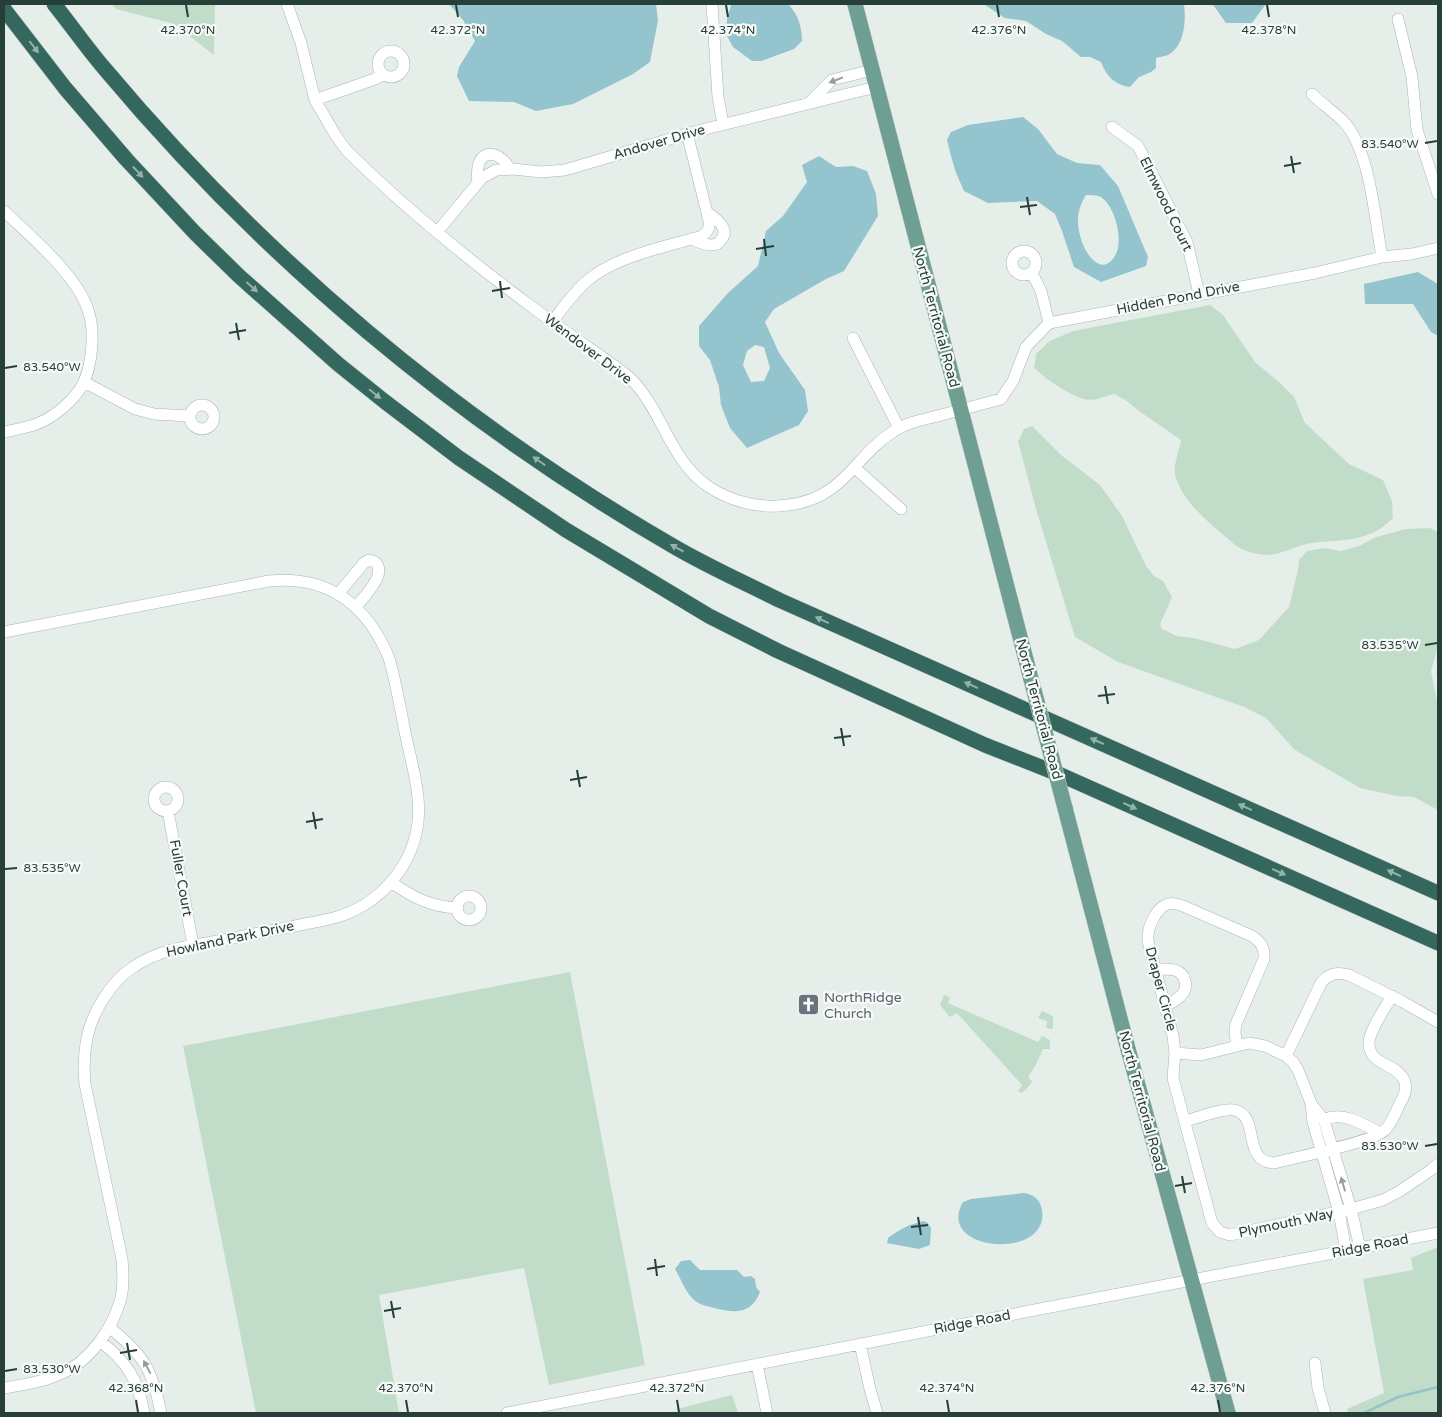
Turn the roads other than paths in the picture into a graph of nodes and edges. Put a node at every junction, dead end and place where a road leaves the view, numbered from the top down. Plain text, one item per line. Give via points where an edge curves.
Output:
1 (54, 4) edge
2 (287, 4) edge
3 (712, 4) edge
4 (855, 4) edge
5 (4, 9) edge
6 (1398, 19) dead end
7 (872, 70) junction
8 (383, 74) dead end
9 (876, 87) junction
10 (1312, 94) dead end
11 (315, 100) junction
12 (808, 104) junction
13 (723, 124) junction
14 (1112, 126) dead end
15 (687, 133) junction
16 (509, 168) junction
17 (478, 183) junction
18 (1438, 194) edge
19 (4, 211) edge
20 (707, 212) junction
21 (437, 232) junction
22 (691, 239) junction
23 (1438, 248) edge
24 (1382, 257) junction
25 (1032, 273) dead end
26 (1199, 294) junction
27 (552, 322) junction
28 (1049, 323) junction
29 (852, 338) dead end
30 (84, 382) junction
31 (960, 410) junction
32 (189, 416) dead end
33 (899, 428) junction
34 (4, 432) edge
35 (855, 468) junction
36 (901, 509) dead end
37 (338, 594) junction
38 (356, 607) junction
39 (4, 632) edge
40 (168, 811) dead end
41 (390, 882) junction
42 (1438, 893) edge
43 (458, 908) dead end
44 (1438, 943) edge
45 (193, 945) junction
46 (1155, 969) junction
47 (1392, 996) junction
48 (1166, 1006) junction
49 (1438, 1022) edge
50 (1237, 1046) junction
51 (1175, 1053) junction
52 (1286, 1056) junction
53 (1311, 1104) junction
54 (1324, 1120) junction
55 (1185, 1121) junction
56 (1380, 1133) junction
57 (1328, 1150) junction
58 (1438, 1164) edge
59 (1345, 1210) junction
60 (1438, 1233) edge
61 (1360, 1248) junction
62 (1346, 1251) junction
63 (1192, 1281) junction
64 (108, 1327) junction
65 (100, 1341) junction
66 (860, 1344) junction
67 (1315, 1363) dead end
68 (757, 1364) junction
69 (4, 1388) edge
70 (144, 1413) edge
71 (161, 1413) edge
72 (510, 1413) edge
73 (767, 1413) edge
74 (878, 1413) edge
75 (1228, 1413) edge
76 (1324, 1413) edge

42 -> 1 highway via 779,600 674,546 604,504 450,398 366,332 285,261 158,132
2 - 11 street, Wendover Drive
3 - 13 street via 718,97
4 - 7 main road, North Territorial Road
5 -> 44 highway via 65,88 126,159 239,276 384,401 459,458 566,530 709,616 778,651
6 - 18 street via 1412,77 1417,130
7 - 9 main road, North Territorial Road
7 -> 12 street via 832,80
8 - 11 street
9 - 12 street, Andover Drive
9 - 31 main road, North Territorial Road
10 - 24 street via 1344,123 1360,148
11 - 21 street, Wendover Drive via 348,152
12 - 13 street, Andover Drive
13 - 15 street, Andover Drive
14 - 26 street, Elmwood Court via 1138,146 1187,242
15 - 16 street, Andover Drive via 565,170 540,172
15 - 20 street
16 - 17 street, Andover Drive via 488,173
16 - 17 street, Andover Drive via 499,156 486,155 478,165
17 - 21 street, Andover Drive
19 - 30 street via 49,254 73,283 89,312 92,347
20 - 22 street via 709,229 702,236
20 - 22 street via 722,224 722,240 712,245
21 - 27 street, Wendover Drive
22 - 27 street via 637,255 600,272 578,289
23 - 24 street, Hidden Pond Drive
24 - 26 street, Hidden Pond Drive via 1316,273
25 - 28 street via 1041,290
26 - 28 street, Hidden Pond Drive
27 - 35 street, Wendover Drive via 632,381 685,465 720,493 753,505 790,505 826,492
28 - 31 street via 1026,347 1013,381 1001,399
29 - 33 street
30 - 32 street via 136,409 154,414
30 - 34 street via 50,417 34,425
31 - 33 street, Wendover Drive
31 - 63 main road, North Territorial Road, bridge
33 - 35 street, Wendover Drive via 878,443
35 - 36 street
37 - 38 street, Howland Park Drive
37 - 38 street via 364,562 376,562 379,576
37 - 39 street, Howland Park Drive via 305,582 269,581
38 - 41 street, Howland Park Drive via 375,628 389,658 418,796 413,842 404,864
40 - 45 street, Fuller Court
41 - 43 street via 421,901
41 - 45 street, Howland Park Drive via 367,903 338,917
45 - 64 street, Howland Park Drive via 161,953 127,972 100,1003 86,1036 85,1084 123,1272 121,1297
46 - 48 street, Draper Circle
46 - 48 street via 1171,969 1184,976 1185,991
46 - 50 street, Draper Circle via 1148,932 1159,910 1168,904 1183,906 1258,940 1264,959 1236,1024
47 - 49 street
47 - 52 street via 1349,975 1329,976 1321,983
47 - 56 street via 1370,1037 1369,1046 1375,1058 1403,1078 1405,1093 1390,1124
48 - 51 street, Draper Circle
50 - 51 street via 1201,1055
50 - 52 street via 1259,1044
51 - 55 street, Plymouth Way via 1173,1078
52 - 53 street via 1298,1070
53 - 54 street
53 - 57 street via 1313,1122
54 - 56 street via 1337,1116
54 - 57 street
55 - 57 street via 1235,1110 1248,1122 1256,1153 1268,1162
55 - 59 street, Plymouth Way via 1212,1223 1220,1232 1230,1234
56 - 57 street
57 - 59 street
58 - 59 street, Plymouth Way via 1383,1200
59 - 61 street
59 - 62 street
60 - 61 street, Ridge Road
61 - 62 street, Ridge Road
62 - 63 street, Ridge Road
63 - 66 street, Ridge Road
63 - 75 main road, North Territorial Road
64 - 65 street, Howland Park Drive
71 -> 64 street via 147,1366 128,1342
65 - 69 street, Howland Park Drive via 87,1356 60,1374
65 - 70 street via 125,1362 138,1388
66 - 68 street, Ridge Road
66 - 74 street
67 - 76 street
68 - 72 street, Ridge Road
68 - 73 street

